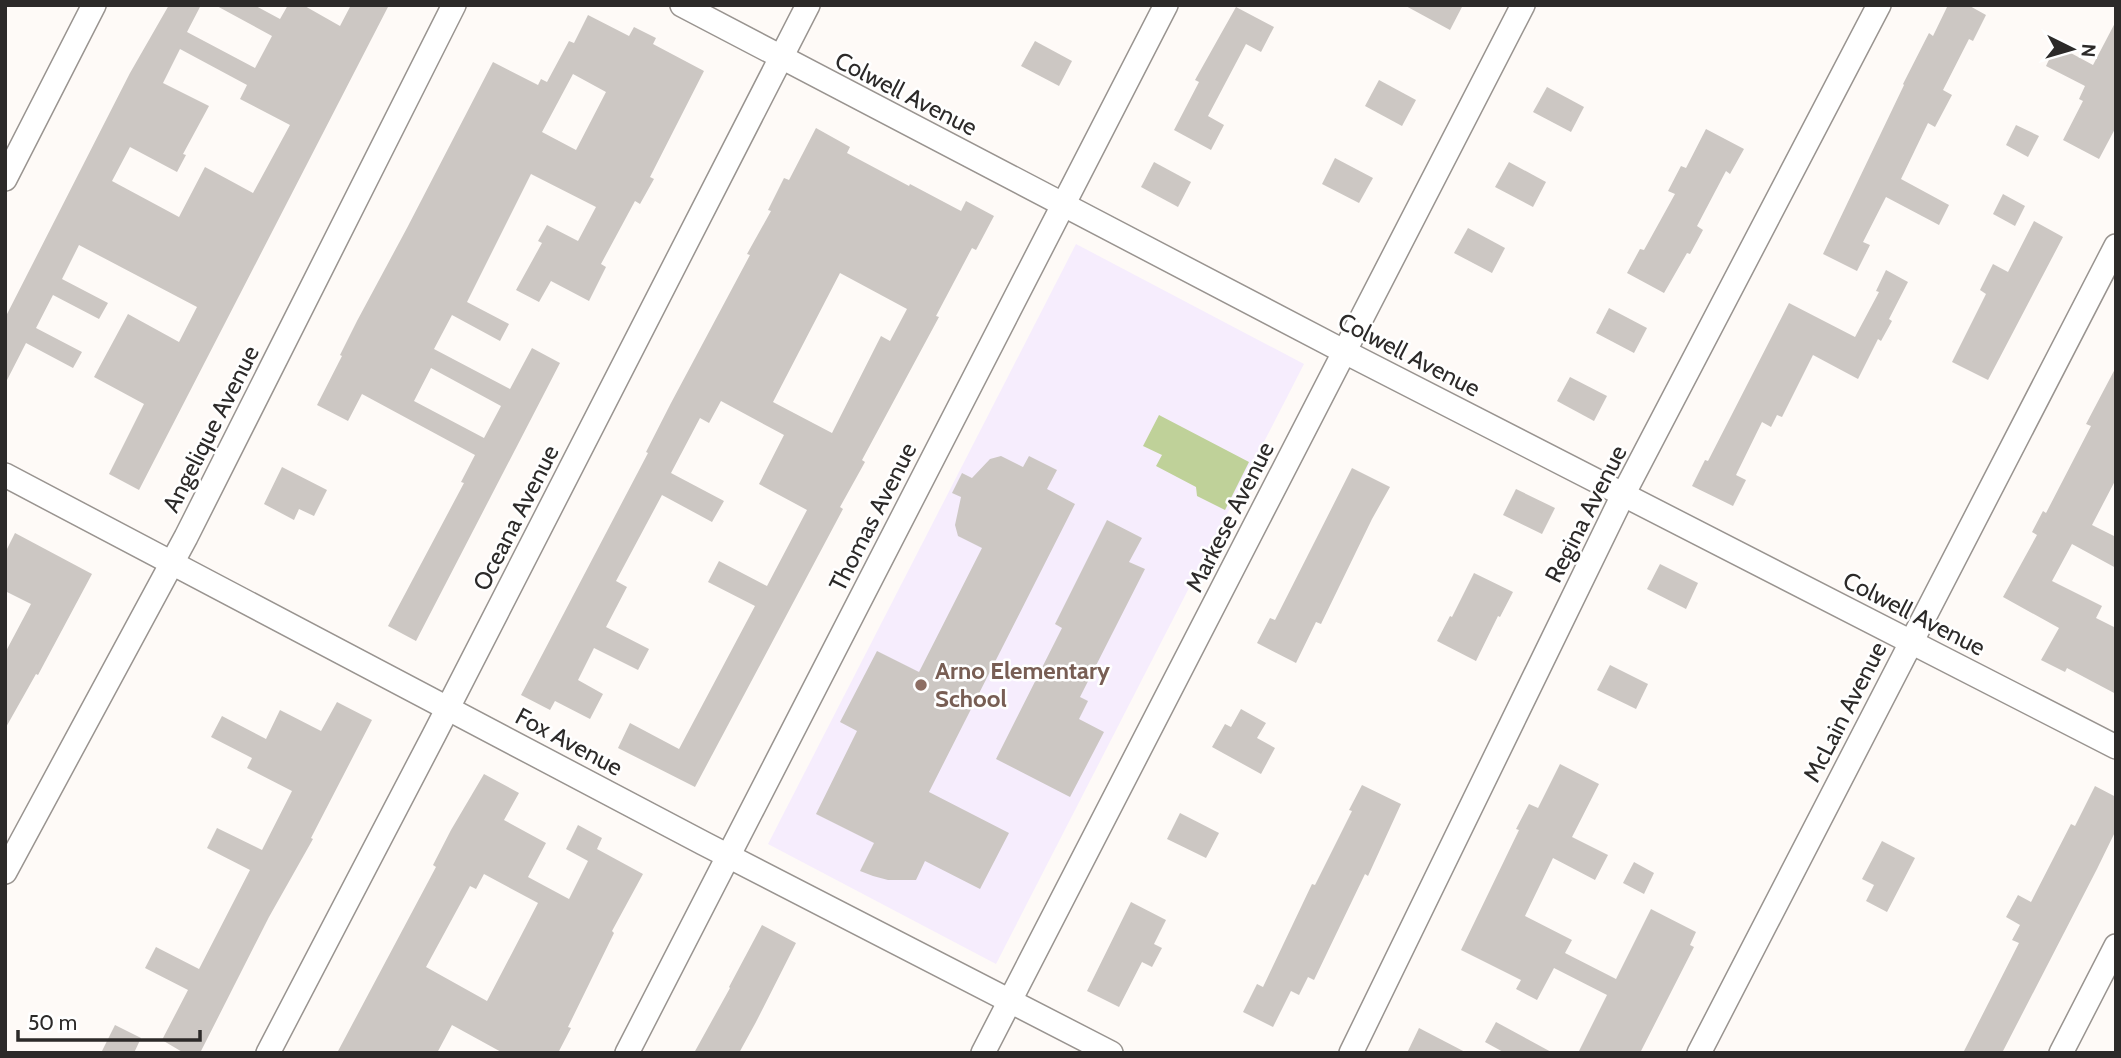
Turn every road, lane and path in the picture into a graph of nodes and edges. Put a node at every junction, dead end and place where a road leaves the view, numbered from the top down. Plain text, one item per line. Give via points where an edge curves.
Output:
1 (94, 5) edge
2 (454, 5) edge
3 (682, 5) edge
4 (808, 5) edge
5 (1166, 5) edge
6 (1523, 5) edge
7 (1879, 5) edge
8 (781, 59) junction
9 (5, 179) edge
10 (1063, 205) junction
11 (2116, 246) edge
12 (1345, 352) junction
13 (5, 475) edge
14 (1624, 493) junction
15 (172, 562) junction
16 (1910, 642) junction
17 (448, 708) junction
18 (2116, 747) edge
19 (730, 856) junction
20 (5, 872) edge
21 (2116, 946) edge
22 (1010, 1001) junction
23 (268, 1053) edge
24 (627, 1053) edge
25 (983, 1053) edge
26 (1111, 1053) edge
27 (1351, 1053) edge
28 (1699, 1053) edge
29 (2061, 1053) edge

1 - 9 street
2 - 15 street, Angelique Avenue
3 - 8 street, Colwell Avenue
4 - 8 street, Oceana Avenue
5 - 10 street, Thomas Avenue
6 - 12 street, Markese Avenue
7 - 14 street, Regina Avenue
8 - 10 street, Colwell Avenue
8 - 17 street, Oceana Avenue
10 - 12 street, Colwell Avenue
10 - 19 street, Thomas Avenue
11 - 16 street, McLain Avenue
12 - 14 street, Colwell Avenue
12 - 22 street, Markese Avenue
13 - 15 street, Fox Avenue
14 - 16 street, Colwell Avenue
14 - 27 street, Regina Avenue
15 - 17 street, Fox Avenue
15 - 20 street, Angelique Avenue
16 - 18 street, Colwell Avenue
16 - 28 street, McLain Avenue
17 - 19 street, Fox Avenue
17 - 23 street, Oceana Avenue
19 - 22 street, Fox Avenue
19 - 24 street, Thomas Avenue
21 - 29 street
22 - 25 street, Markese Avenue
22 - 26 street, Fox Avenue

